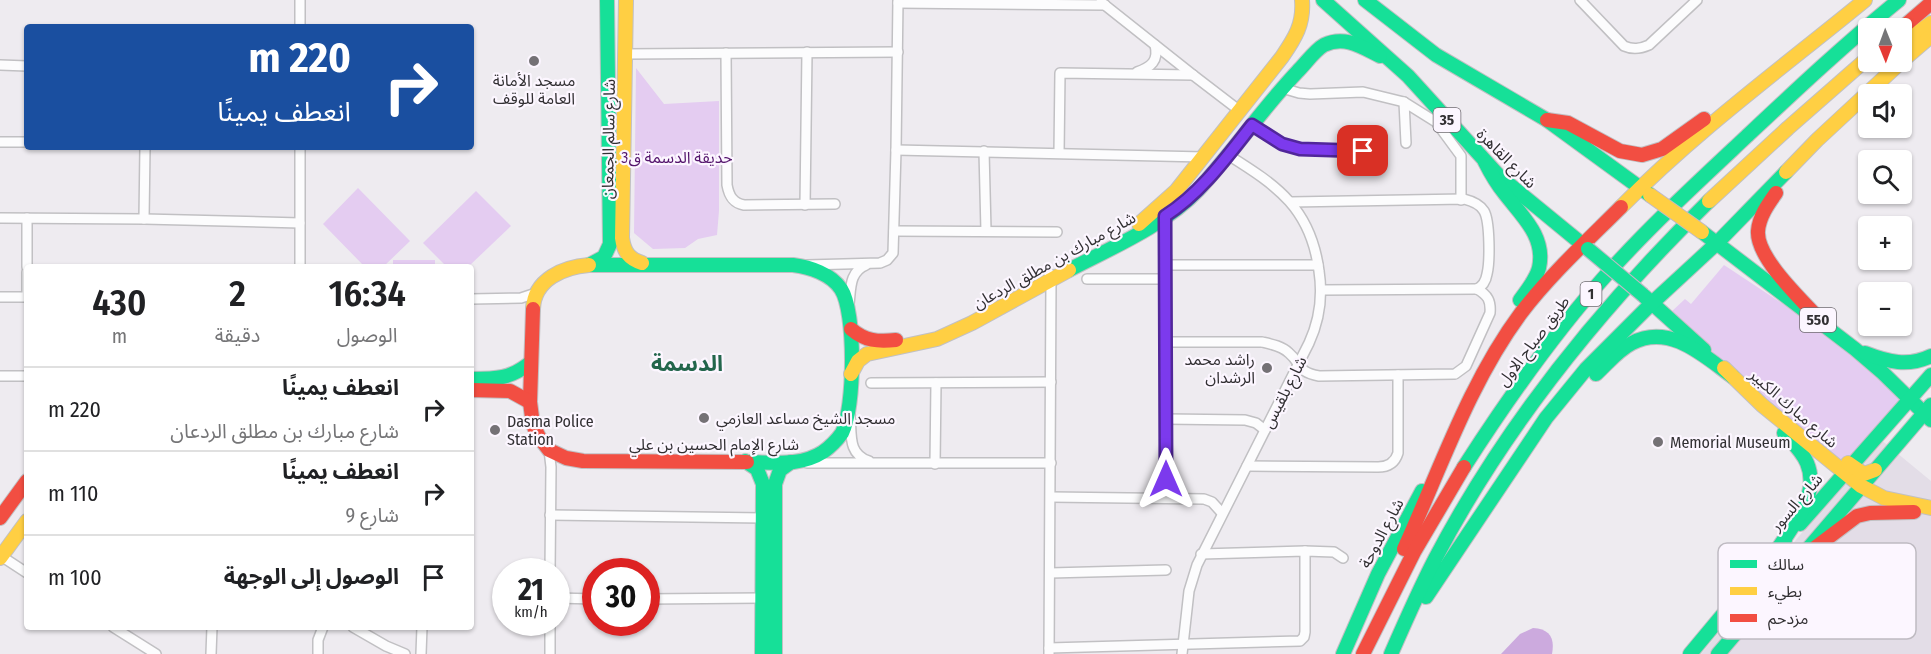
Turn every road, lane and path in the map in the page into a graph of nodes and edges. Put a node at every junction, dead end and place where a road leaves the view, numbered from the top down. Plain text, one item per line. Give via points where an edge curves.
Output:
1 (300, 0) edge
2 (608, 0) edge
3 (626, 0) edge
4 (1302, 0) edge
5 (1323, 0) edge
6 (1365, 0) edge
7 (1580, 0) edge
8 (1697, 0) edge
9 (1865, 0) edge
10 (1879, 0) edge
11 (1899, 0) edge
12 (898, 1) edge
13 (1102, 3) edge
14 (1931, 3) edge
15 (1912, 19) edge
16 (1931, 23) edge
17 (300, 24) edge
18 (1912, 36) edge
19 (1931, 36) edge
20 (1155, 45) junction
21 (807, 52) junction
22 (898, 52) junction
23 (1912, 52) edge
24 (726, 53) junction
25 (626, 54) junction
26 (1282, 57) junction
27 (1388, 57) junction
28 (0, 65) edge
29 (24, 66) edge
30 (1300, 67) junction
31 (1858, 67) edge
32 (1859, 72) edge
33 (1890, 72) edge
34 (1132, 74) junction
35 (1192, 75) junction
36 (1282, 88) junction
37 (609, 90) junction
38 (625, 91) junction
39 (1826, 95) junction
40 (1786, 98) junction
41 (1404, 102) junction
42 (1730, 109) junction
43 (1240, 111) junction
44 (1547, 120) junction
45 (1252, 125) junction
46 (1817, 140) junction
47 (24, 141) edge
48 (0, 142) edge
49 (1406, 143) dead end
50 (145, 150) edge
51 (300, 150) edge
52 (896, 150) junction
53 (1363, 151) dead end
54 (984, 152) junction
55 (1059, 153) junction
56 (1228, 155) junction
57 (1204, 157) junction
58 (1485, 162) junction
59 (1176, 190) junction
60 (1645, 191) junction
61 (1187, 200) junction
62 (1461, 200) junction
63 (1291, 202) junction
64 (835, 204) dead end
65 (805, 205) junction
66 (1165, 216) junction
67 (0, 218) edge
68 (27, 218) junction
69 (144, 219) junction
70 (300, 224) junction
71 (894, 231) junction
72 (986, 231) junction
73 (1057, 232) dead end
74 (1717, 243) junction
75 (1586, 248) junction
76 (27, 264) edge
77 (300, 264) edge
78 (871, 264) junction
79 (589, 265) junction
80 (647, 265) junction
81 (793, 265) junction
82 (1165, 265) junction
83 (1318, 265) junction
84 (1050, 277) junction
85 (1087, 279) dead end
86 (1165, 279) junction
87 (1477, 289) junction
88 (1321, 290) junction
89 (537, 293) junction
90 (0, 297) edge
91 (24, 297) edge
92 (522, 298) junction
93 (474, 299) edge
94 (1648, 299) junction
95 (532, 310) junction
96 (849, 311) junction
97 (1514, 323) junction
98 (1825, 325) junction
99 (851, 329) junction
100 (1165, 342) junction
101 (1855, 349) junction
102 (1931, 356) edge
103 (531, 362) junction
104 (1298, 365) junction
105 (1398, 375) junction
106 (1931, 375) edge
107 (0, 376) edge
108 (24, 376) edge
109 (850, 376) junction
110 (1733, 377) junction
111 (474, 379) edge
112 (1051, 382) junction
113 (871, 383) dead end
114 (936, 383) junction
115 (474, 390) edge
116 (1909, 398) junction
117 (530, 402) junction
118 (850, 404) junction
119 (1762, 405) junction
120 (1929, 413) edge
121 (1546, 418) junction
122 (1166, 419) junction
123 (1265, 430) junction
124 (1455, 431) junction
125 (549, 450) junction
126 (570, 459) junction
127 (745, 461) junction
128 (794, 462) junction
129 (1051, 463) junction
130 (883, 464) junction
131 (935, 464) junction
132 (1247, 466) junction
133 (1847, 468) junction
134 (1875, 470) junction
135 (550, 477) junction
136 (24, 484) edge
137 (1861, 486) junction
138 (1050, 497) junction
139 (1166, 497) junction
140 (5, 506) edge
141 (1931, 510) edge
142 (1222, 513) junction
143 (550, 515) junction
144 (0, 518) edge
145 (763, 518) junction
146 (24, 524) edge
147 (1782, 543) edge
148 (1783, 543) edge
149 (1813, 543) edge
150 (1820, 543) edge
151 (1305, 551) junction
152 (1201, 554) junction
153 (1, 557) edge
154 (550, 558) edge
155 (1343, 558) dead end
156 (1166, 570) dead end
157 (24, 571) edge
158 (1050, 573) junction
159 (762, 598) junction
160 (660, 599) edge
161 (1718, 621) edge
162 (1374, 628) junction
163 (1712, 628) junction
164 (118, 630) edge
165 (212, 630) edge
166 (322, 630) edge
167 (358, 630) edge
168 (422, 630) edge
169 (550, 636) edge
170 (1399, 636) junction
171 (1731, 639) edge
172 (1734, 639) edge
173 (1182, 649) edge
174 (1049, 651) edge
175 (156, 654) edge
176 (211, 654) edge
177 (318, 654) edge
178 (405, 654) edge
179 (422, 654) edge
180 (550, 654) edge
181 (762, 654) edge
182 (775, 654) edge
183 (1343, 654) edge
184 (1363, 654) edge
185 (1391, 654) edge
186 (1690, 654) edge
187 (1698, 654) edge
188 (1718, 654) edge
189 (1724, 654) edge

1 - 17 street
2 - 37 main road, شارع سالم الجمعان
3 - 25 main road, شارع سالم الجمعان
4 - 26 main road, شارع مبارك بن مطلق الردعان via 1303,21
5 - 27 main road, شارع القاهرة / 35
6 - 44 main road via 1437,55
7 - 8 street via 1624,46 1632,49 1649,45
9 - 42 main road
10 - 40 main road
11 - 40 main road, طريق صباح الاول / 1
12 - 13 street
12 - 22 street
13 - 20 street
14 - 15 main road
16 - 18 main road
19 - 23 main road
20 - 34 street via 1157,56 1153,64
20 - 35 street
21 - 22 street
21 - 24 street
21 - 65 street
22 - 52 street
24 - 25 street
24 - 65 street via 730,196 744,205
25 - 38 main road, شارع سالم الجمعان
26 - 30 main road via 1293,53 1299,58
26 - 43 main road, شارع مبارك بن مطلق الردعان
27 - 30 main road, شارع مبارك بن مطلق الردعان via 1378,56 1357,43 1335,41 1322,46
27 - 58 main road, شارع القاهرة / 35
28 - 29 street
30 - 36 main road, شارع مبارك بن مطلق الردعان
31 - 39 main road, 1
32 - 39 main road
33 - 46 main road
34 - 35 street
34 - 55 street via 1060,74
35 - 43 street
36 - 41 street via 1310,94 1363,92
36 - 45 main road, شارع مبارك بن مطلق الردعان
37 - 38 main road via 619,97
37 - 79 main road, شارع سالم الجمعان via 610,244 603,258
38 - 80 main road, شارع سالم الجمعان via 623,243 628,256
39 - 170 main road, 1 via 1658,252 1584,335 1482,479 1435,559
40 - 162 main road, طريق صباح الاول / 1 via 1637,241 1550,343 1480,441 1437,510
41 - 49 street
41 - 62 street via 1436,122 1461,156
42 - 44 main road via 1699,123 1662,149 1642,155 1620,151 1568,123
42 - 60 main road
43 - 57 main road, شارع مبارك بن مطلق الردعان
44 - 60 main road
45 - 53 street via 1282,144 1300,149
45 - 56 main road, شارع مبارك بن مطلق الردعان
46 - 74 main road
46 - 98 main road via 1767,205 1759,237 1768,263
47 - 48 street
50 - 69 street
51 - 70 street
52 - 54 street
52 - 71 street
54 - 55 street
54 - 72 street
55 - 57 street
56 - 61 main road, شارع مبارك بن مطلق الردعان
56 - 63 street, شارع بلقيس
57 - 59 main road, شارع مبارك بن مطلق الردعان
58 - 75 main road, شارع القاهرة / 35
58 - 97 main road via 1499,187 1535,231 1541,250 1538,270 1518,304
59 - 61 main road
59 - 84 main road, شارع مبارك بن مطلق الردعان via 1142,222
60 - 74 main road, 550, bridge
60 - 75 main road
61 - 66 main road, شارع مبارك بن مطلق الردعان
62 - 63 street
62 - 87 street via 1477,203 1486,216 1488,272 1484,284
63 - 83 street, شارع بلقيس via 1308,229
64 - 65 street
66 - 82 street
66 - 84 main road, شارع مبارك بن مطلق الردعان via 1136,235
67 - 68 street
68 - 69 street
68 - 76 street
69 - 70 street
70 - 77 street
71 - 72 street
71 - 78 street via 891,256
72 - 73 street
74 - 94 main road
74 - 98 main road, 550
75 - 94 main road, شارع القاهرة / 35, bridge
75 - 97 main road via 1544,285
78 - 81 street
78 - 96 street via 859,268 854,275
79 - 80 main road, شارع الإمام الحسين بن علي
79 - 89 main road, شارع الإمام الحسين بن علي via 558,272
80 - 81 main road, شارع الإمام الحسين بن علي
81 - 96 main road, شارع الإمام الحسين بن علي via 812,269 832,280 843,293
82 - 83 street
82 - 86 street
83 - 88 street, شارع بلقيس
84 - 99 main road, شارع مبارك بن مطلق الردعان via 957,323 930,332 882,341 863,338
84 - 109 main road, شارع مبارك بن مطلق الردعان via 952,333 867,354
84 - 112 street
85 - 86 street
86 - 100 street
87 - 88 street
87 - 105 street via 1487,295 1490,310 1464,368 1455,374
88 - 104 street, شارع بلقيس via 1317,322
89 - 92 street
89 - 95 main road, شارع الإمام الحسين بن علي
90 - 91 street
92 - 93 street
92 - 95 street
94 - 110 main road, شارع مبارك الكبير
94 - 121 main road
95 - 103 main road, شارع الإمام الحسين بن علي
96 - 99 main road, شارع الإمام الحسين بن علي
97 - 124 main road via 1488,364
98 - 101 main road, 550
99 - 109 main road, شارع الإمام الحسين بن علي
100 - 104 street via 1267,343 1288,352
100 - 122 street
101 - 102 main road via 1903,364
101 - 116 main road, 550
103 - 111 main road via 505,378
103 - 117 main road, شارع الإمام الحسين بن علي
104 - 105 street via 1318,376
104 - 123 street, شارع بلقيس
105 - 132 street via 1398,453 1390,465
106 - 116 main road, شارع السور
107 - 108 street
109 - 118 main road, شارع الإمام الحسين بن علي
110 - 119 main road, شارع مبارك الكبير
110 - 121 main road via 1683,342 1651,337 1623,350
112 - 114 street
112 - 129 street
113 - 114 street
114 - 131 street
115 - 117 main road via 510,391
116 - 120 main road, 550
116 - 133 main road, شارع السور
117 - 125 main road, شارع الإمام الحسين بن علي via 533,425
118 - 128 main road, شارع الإمام الحسين بن علي via 845,425 833,444 814,457
118 - 130 street via 854,451 864,459
119 - 133 main road, شارع مبارك الكبير
119 - 147 main road via 1805,459 1812,480 1808,499
120 - 134 main road
121 - 170 main road
122 - 123 street via 1245,420
122 - 139 street
123 - 132 street, شارع بلقيس
124 - 162 main road via 1384,593
124 - 183 main road, شارع الدوحة via 1378,574
125 - 126 main road, شارع الإمام الحسين بن علي
125 - 135 street
126 - 127 main road, شارع الإمام الحسين بن علي
126 - 135 street
127 - 128 main road, شارع الإمام الحسين بن علي
127 - 145 main road via 762,478
128 - 130 street
128 - 182 main road via 780,470 775,484
129 - 131 street
129 - 138 street
130 - 131 street
132 - 142 street, شارع بلقيس
133 - 134 main road via 1864,474
133 - 137 main road, شارع مبارك الكبير
133 - 148 main road, شارع السور
134 - 137 main road
135 - 143 street
136 - 140 main road
137 - 141 main road, شارع مبارك الكبير via 1890,500
137 - 149 main road
138 - 139 street
138 - 158 street
139 - 142 street via 1206,499
140 - 144 main road
141 - 150 main road via 1861,514
142 - 152 street, شارع بلقيس
143 - 145 street
143 - 154 street
145 - 159 main road
146 - 153 main road
151 - 152 street
151 - 155 street via 1336,552
151 - 173 street via 1305,632 1300,641
152 - 173 street, شارع بلقيس via 1189,591
153 - 157 street
156 - 158 street
158 - 174 street
159 - 160 street
159 - 181 main road
161 - 163 main road, شارع السور
162 - 184 main road, طريق صباح الاول / 1
163 - 186 main road, شارع السور
163 - 187 main road
164 - 175 street
165 - 176 street
166 - 177 street
167 - 178 street
168 - 179 street
169 - 180 street
170 - 185 main road, 1
171 - 188 main road
172 - 189 main road
173 - 174 street

